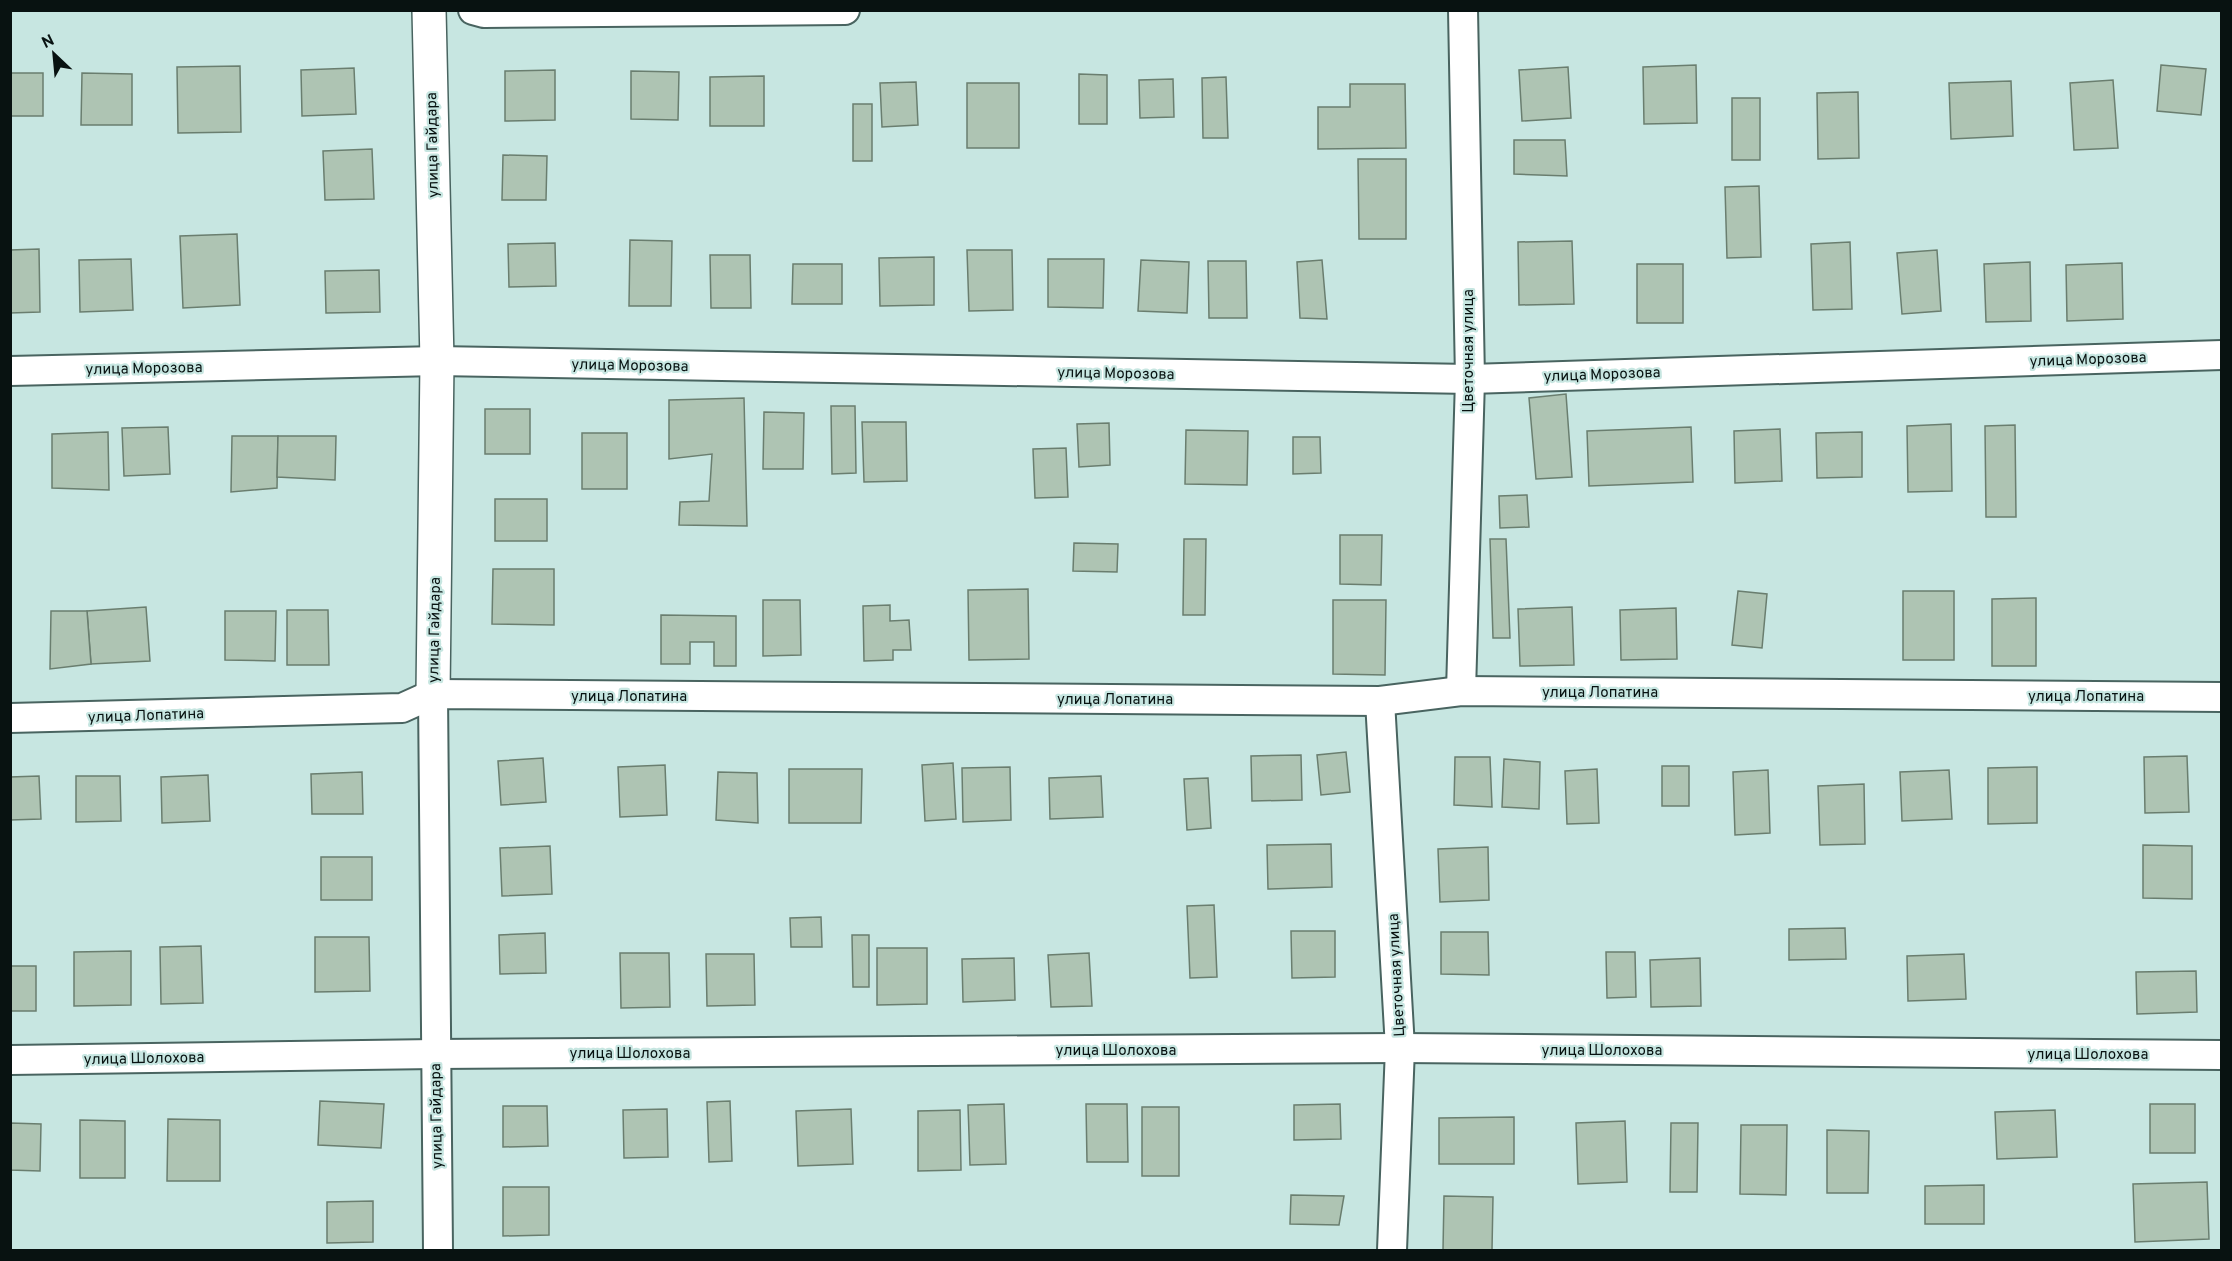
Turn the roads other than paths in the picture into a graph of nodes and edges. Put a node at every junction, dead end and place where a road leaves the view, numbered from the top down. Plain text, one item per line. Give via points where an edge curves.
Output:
1 (429, 10) edge
2 (473, 10) edge
3 (845, 10) edge
4 (1463, 10) edge
5 (2222, 355) edge
6 (438, 361) junction
7 (10, 371) edge
8 (1470, 379) junction
9 (1461, 691) junction
10 (434, 694) junction
11 (2222, 697) edge
12 (1380, 701) junction
13 (10, 718) edge
14 (1400, 1048) junction
15 (435, 1054) junction
16 (2222, 1055) edge
17 (10, 1060) edge
18 (438, 1251) edge
19 (1392, 1251) edge

1 - 6 street, улица Гайдара
2 - 3 street
4 - 8 street, Цветочная улица
5 - 8 street, улица Морозова
6 - 7 street, улица Морозова
6 - 8 street, улица Морозова
6 - 10 street, улица Гайдара
8 - 9 street, Цветочная улица
9 - 11 street, улица Лопатина
9 - 12 street, улица Лопатина
10 - 12 street, улица Лопатина
10 - 13 street, улица Лопатина via 402,708
10 - 15 street, улица Гайдара
12 - 14 street, Цветочная улица
14 - 15 street, улица Шолохова
14 - 16 street, улица Шолохова
14 - 19 street, Цветочная улица
15 - 17 street, улица Шолохова
15 - 18 street, улица Гайдара

